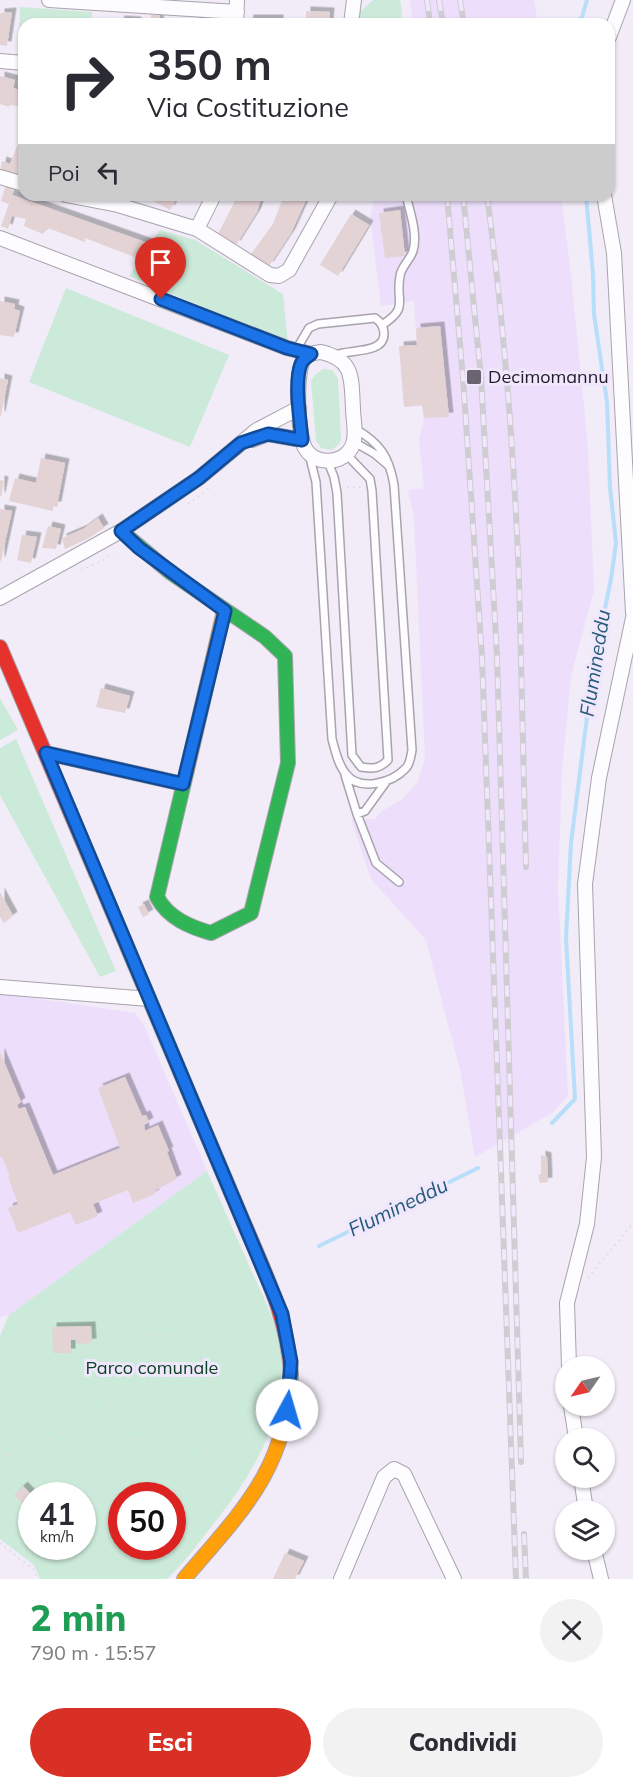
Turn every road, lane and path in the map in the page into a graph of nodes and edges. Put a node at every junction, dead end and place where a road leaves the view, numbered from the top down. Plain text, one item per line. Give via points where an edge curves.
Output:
1 (49, 0) edge
2 (354, 0) edge
3 (392, 0) edge
4 (623, 0) edge
5 (236, 12) edge
6 (352, 18) edge
7 (385, 18) edge
8 (615, 21) edge
9 (0, 61) edge
10 (18, 62) edge
11 (0, 177) edge
12 (18, 182) edge
13 (124, 201) edge
14 (211, 201) edge
15 (328, 201) edge
16 (408, 201) edge
17 (605, 201) edge
18 (197, 229) junction
19 (0, 238) edge
20 (382, 325) junction
21 (296, 350) junction
22 (311, 354) junction
23 (336, 355) junction
24 (300, 408) junction
25 (354, 435) junction
26 (241, 443) junction
27 (305, 446) junction
28 (346, 454) junction
29 (328, 462) junction
30 (391, 468) junction
31 (213, 486) dead end
32 (371, 486) junction
33 (336, 488) junction
34 (187, 504) dead end
35 (126, 535) junction
36 (73, 574) dead end
37 (0, 598) edge
38 (225, 611) junction
39 (633, 613) edge
40 (633, 618) edge
41 (0, 647) edge
42 (46, 753) junction
43 (344, 773) junction
44 (387, 780) junction
45 (183, 784) junction
46 (357, 814) junction
47 (399, 882) dead end
48 (0, 987) edge
49 (149, 999) junction
50 (633, 1222) edge
51 (582, 1285) dead end
52 (110, 1345) dead end
53 (569, 1356) edge
54 (109, 1416) junction
55 (8, 1454) junction
56 (0, 1457) edge
57 (31, 1482) edge
58 (185, 1482) edge
59 (0, 1543) edge
60 (596, 1560) edge
61 (37, 1579) edge
62 (184, 1579) edge
63 (341, 1579) edge
64 (454, 1579) edge
65 (601, 1579) edge

1 - 5 street
2 - 6 street
3 - 7 path
4 - 8 street
9 - 10 street
11 - 12 street
13 - 18 street
14 - 18 street
15 - 18 street via 289,270 279,276 270,275
16 - 20 lane via 413,223 413,250 400,273 396,316
17 - 39 street via 614,253
19 - 21 street
20 - 21 lane via 375,318 318,324 309,328
20 - 23 lane via 384,338 374,349
21 - 22 street
22 - 23 street
22 - 24 street via 300,365
23 - 25 street via 351,376
24 - 26 street via 263,426
24 - 27 street
25 - 28 street
25 - 30 lane
25 - 30 lane via 368,436 385,453
26 - 27 street via 268,434
26 - 35 street
27 - 29 street via 316,458
27 - 43 lane via 316,482 332,739
28 - 29 street
28 - 32 lane via 370,479
29 - 33 lane
30 - 44 lane via 412,750 407,767
31 - 34 path
32 - 33 path
32 - 33 lane via 388,760 372,769 361,767 352,755
35 - 36 path via 102,561
35 - 37 street
35 - 38 main road
38 - 45 main road
38 - 45 main road via 278,646 285,656 288,763 251,913 211,933 173,916 157,897
40 - 53 street via 600,778 585,884 594,1157 587,1224 567,1303
41 - 42 main road
42 - 45 street
42 - 49 main road
43 - 44 lane via 353,781 366,784
43 - 46 lane
44 - 46 lane via 365,811
46 - 47 lane via 376,863
48 - 49 street
49 - 62 main road via 282,1314 291,1362 285,1424 269,1470 239,1514
50 - 51 path
52 - 58 path via 139,1334 170,1334 190,1344 208,1368 219,1405 198,1471
54 - 54 path via 115,1431 138,1440 159,1427 162,1410 154,1394 137,1386 128,1387 113,1398
54 - 55 path
55 - 56 path
55 - 57 path
59 - 61 path via 34,1570
60 - 65 street
63 - 64 street via 384,1477 394,1469 404,1474

